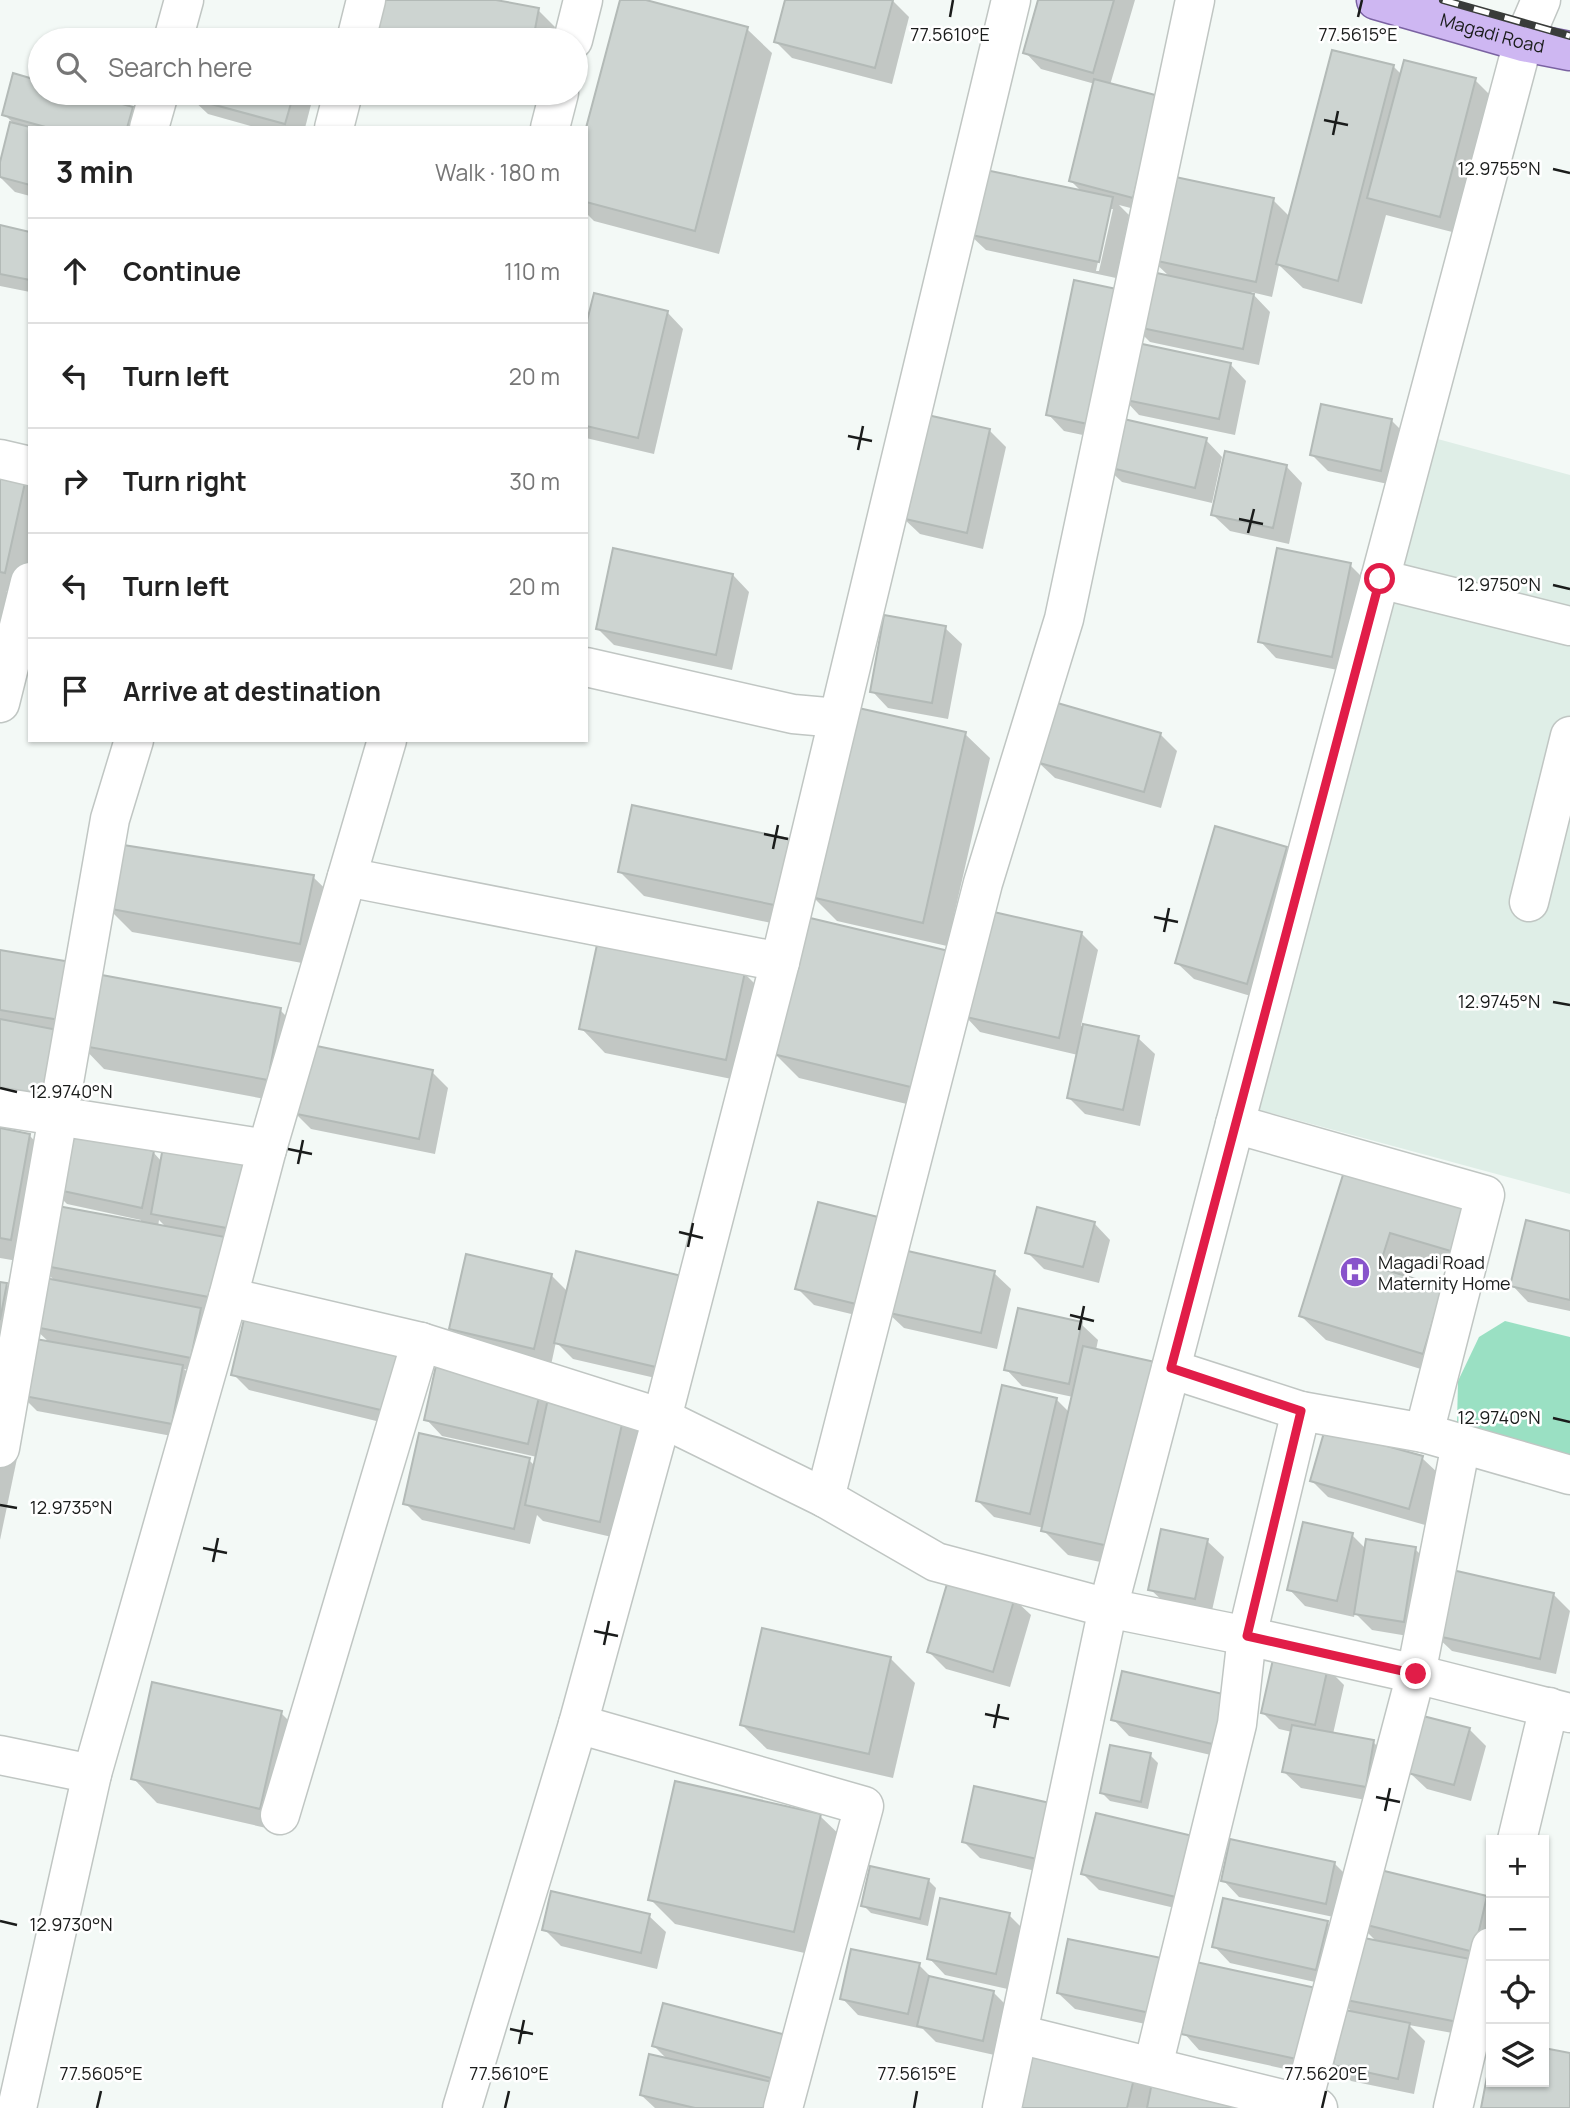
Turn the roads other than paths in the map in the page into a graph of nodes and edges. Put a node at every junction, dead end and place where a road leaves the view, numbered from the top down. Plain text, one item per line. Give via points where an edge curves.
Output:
1 (184, 0) edge
2 (366, 0) edge
3 (583, 0) edge
4 (1011, 0) edge
5 (1195, 0) edge
6 (1376, 0) edge
7 (1541, 0) edge
8 (176, 28) edge
9 (359, 28) edge
10 (576, 28) edge
11 (1523, 42) junction
12 (1570, 51) edge
13 (156, 105) edge
14 (340, 105) edge
15 (556, 105) edge
16 (150, 126) edge
17 (335, 126) edge
18 (551, 126) edge
19 (0, 459) edge
20 (28, 466) edge
21 (1380, 579) junction
22 (28, 590) edge
23 (1570, 626) edge
24 (588, 667) edge
25 (0, 703) edge
26 (838, 718) junction
27 (1570, 736) edge
28 (133, 742) edge
29 (386, 742) edge
30 (347, 877) junction
31 (1529, 902) dead end
32 (780, 962) junction
33 (0, 1107) edge
34 (58, 1116) junction
35 (1235, 1124) junction
36 (267, 1149) junction
37 (228, 1297) junction
38 (421, 1342) junction
39 (1171, 1368) junction
40 (1301, 1411) junction
41 (662, 1418) junction
42 (1424, 1433) junction
43 (1461, 1444) junction
44 (0, 1448) edge
45 (1570, 1475) edge
46 (825, 1498) junction
47 (1108, 1608) junction
48 (1247, 1636) junction
49 (1416, 1674) junction
50 (1559, 1710) edge
51 (578, 1724) junction
52 (0, 1755) edge
53 (92, 1774) junction
54 (280, 1815) dead end
55 (1519, 1835) edge
56 (1488, 1961) edge
57 (1018, 2034) junction
58 (1153, 2066) junction
59 (1310, 2106) edge
60 (18, 2108) edge
61 (462, 2108) edge
62 (783, 2108) edge
63 (1002, 2108) edge
64 (1453, 2108) edge

1 - 8 street
2 - 9 street
3 - 10 street
4 - 26 street
5 - 46 street via 1064,619 983,883
6 - 11 main road, Magadi Road
7 - 11 street
11 - 12 main road, Magadi Road
11 - 21 street
13 - 16 street
14 - 17 street
15 - 18 street
19 - 20 street
21 - 23 street
21 - 35 street
22 - 25 street
24 - 26 street via 793,714
26 - 32 street
27 - 31 street
28 - 34 street via 110,819
29 - 30 street
30 - 32 street
30 - 36 street
32 - 41 street
33 - 34 street
34 - 36 street
34 - 44 street
35 - 39 street
35 - 42 street via 1485,1195
36 - 37 street
37 - 38 street
37 - 53 street
38 - 41 street
38 - 54 street
39 - 40 street
39 - 47 street
40 - 42 street
40 - 48 street
41 - 46 street
41 - 51 street
42 - 43 street
43 - 45 street
43 - 49 street
46 - 47 street via 936,1562
47 - 48 street
47 - 57 street
48 - 49 street
48 - 58 street via 1237,1724
49 - 50 street
49 - 59 street
50 - 55 street
51 - 61 street
51 - 62 street via 864,1805
52 - 53 street
53 - 60 street
56 - 64 street
57 - 58 street
57 - 63 street
58 - 59 street

